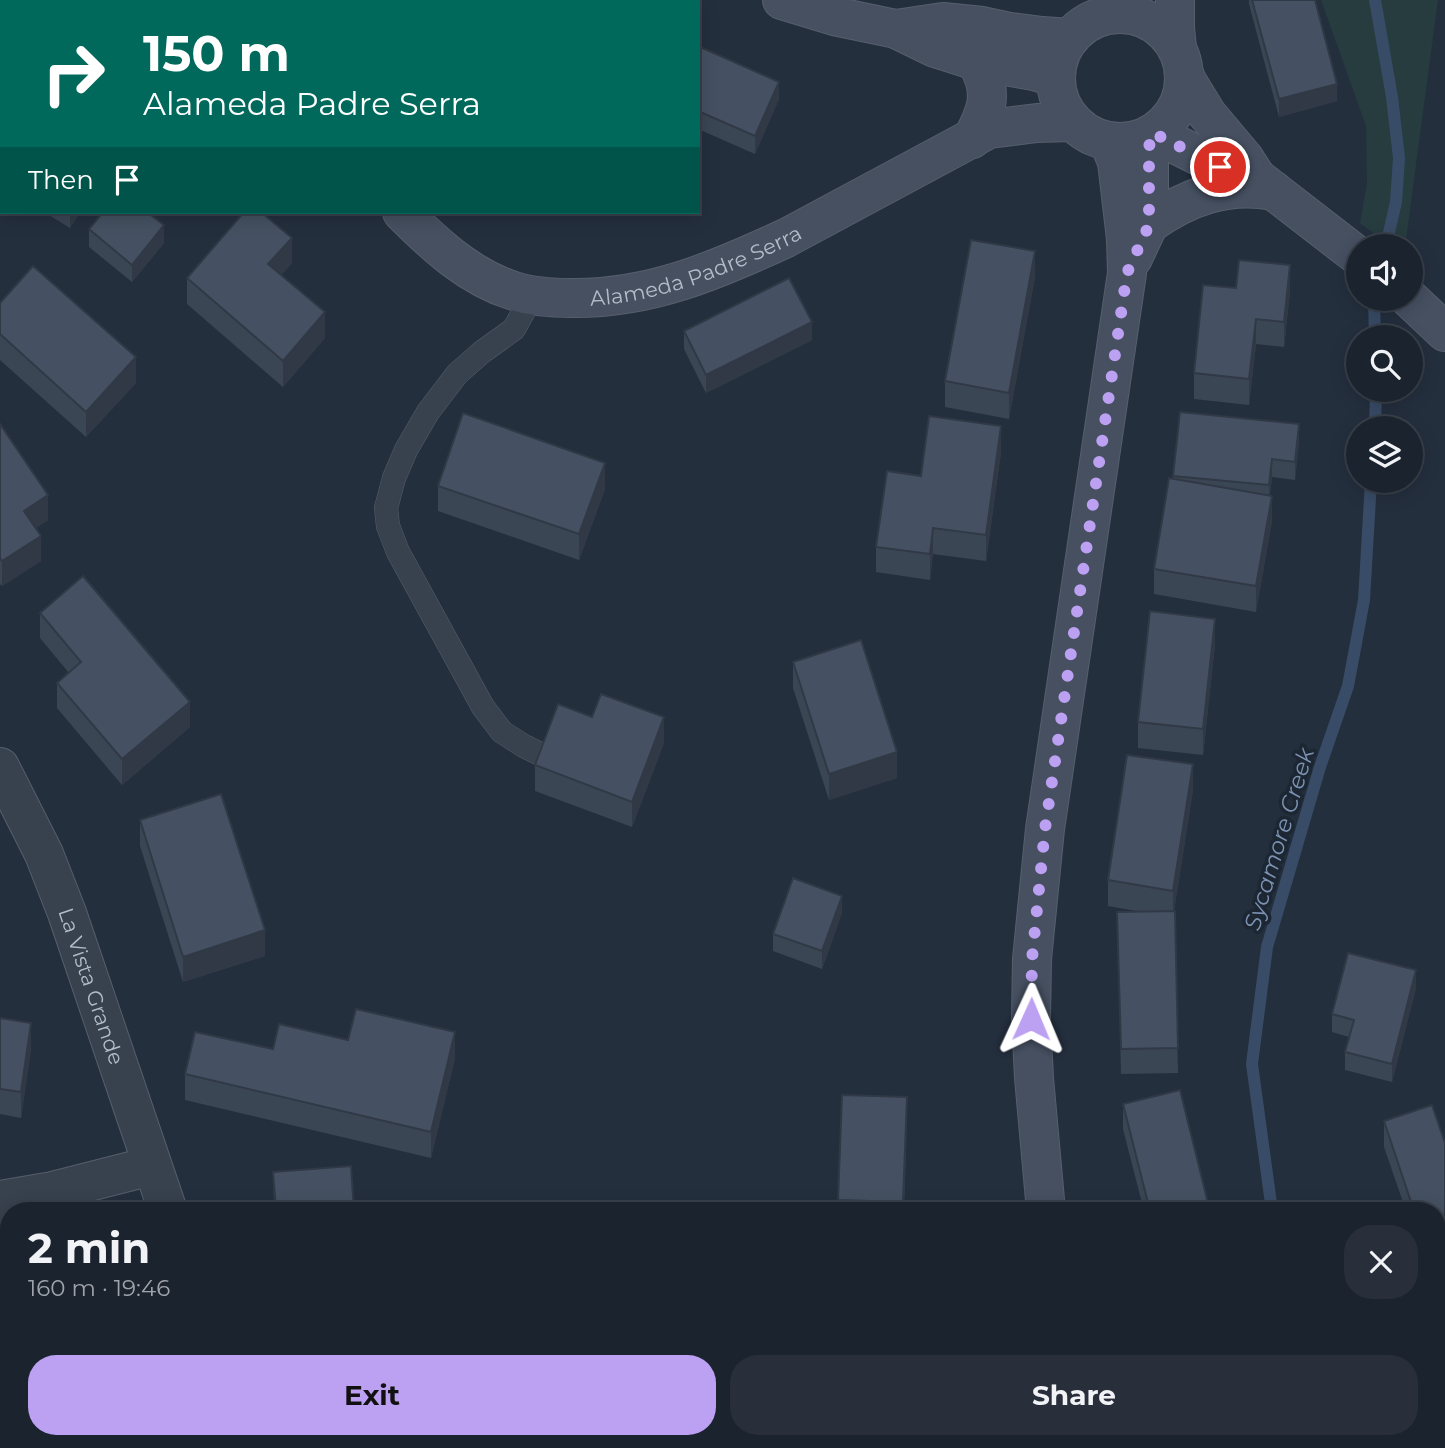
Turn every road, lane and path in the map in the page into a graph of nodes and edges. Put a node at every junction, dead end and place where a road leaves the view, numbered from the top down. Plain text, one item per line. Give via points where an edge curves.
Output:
1 (782, 0) edge
2 (1175, 0) edge
3 (1127, 7) edge
4 (895, 29) junction
5 (1070, 37) junction
6 (976, 61) junction
7 (1180, 62) junction
8 (1055, 78) junction
9 (1073, 122) junction
10 (980, 134) junction
11 (1152, 134) junction
12 (1109, 142) junction
13 (1265, 185) junction
14 (404, 214) edge
15 (1149, 225) junction
16 (1346, 247) edge
17 (1127, 273) junction
18 (532, 296) junction
19 (1423, 311) edge
20 (1445, 332) edge
21 (540, 754) edge
22 (0, 767) edge
23 (151, 1166) junction
24 (0, 1200) edge
25 (165, 1202) edge
26 (1045, 1202) edge

1 - 4 main road
2 - 7 main road
3 - 5 main road via 1094,20
3 - 7 main road via 1167,35
4 - 5 main road via 943,22
4 - 6 main road
5 - 8 main road
6 - 8 main road
6 - 10 main road via 988,97
7 - 11 main road via 1178,104
7 - 13 main road via 1207,114
8 - 9 main road via 1063,108
8 - 10 main road, Alameda Padre Serra via 1010,104
9 - 10 main road, Alameda Padre Serra via 1037,123
9 - 12 main road
10 - 18 main road, Alameda Padre Serra via 786,238 674,284 607,297
11 - 12 main road
11 - 13 main road
11 - 15 main road
12 - 17 main road via 1117,162
13 - 15 main road via 1217,191 1179,206
13 - 16 main road
14 - 18 main road, Alameda Padre Serra via 468,270
15 - 17 main road
17 - 26 main road via 1045,829 1032,959 1033,1066
18 - 21 lane via 514,329 457,374 428,412 406,450 386,508 398,552 483,707 502,732
19 - 20 main road
22 - 23 street, La Vista Grande via 44,854 67,913
23 - 24 street
23 - 25 street, La Vista Grande

